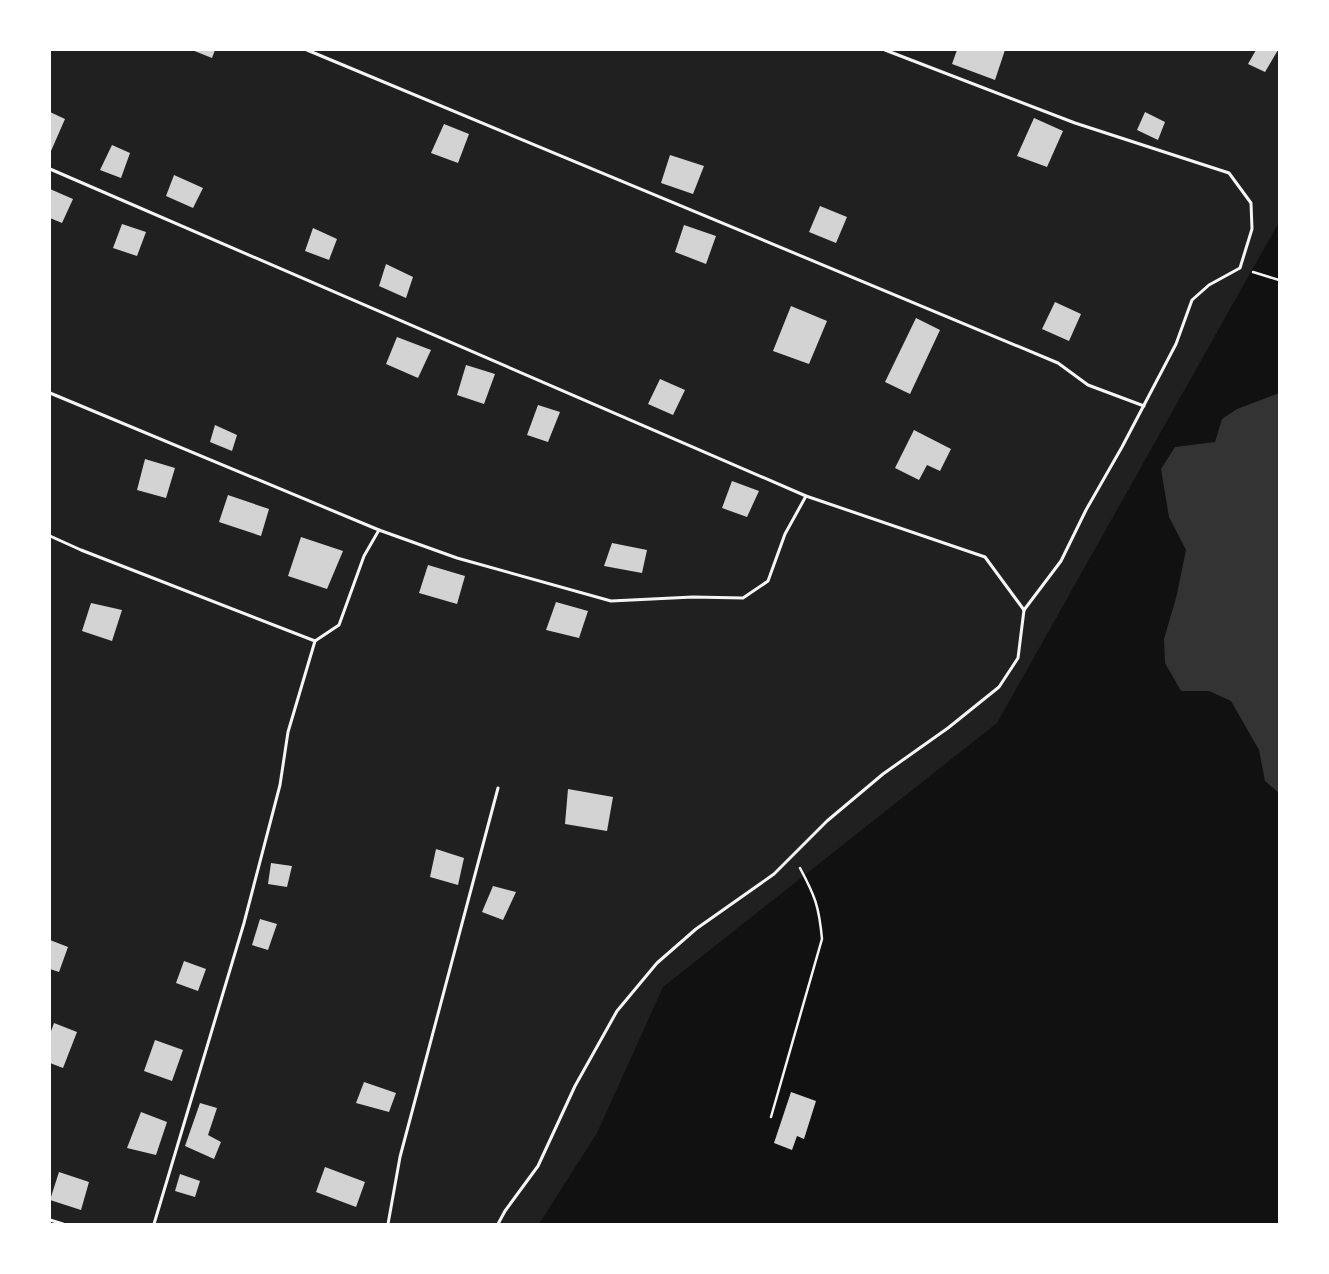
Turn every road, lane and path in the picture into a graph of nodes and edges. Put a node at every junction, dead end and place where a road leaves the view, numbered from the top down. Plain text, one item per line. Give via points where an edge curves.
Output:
1 (307, 50) edge
2 (885, 50) edge
3 (50, 169) edge
4 (1240, 268) junction
5 (1279, 280) edge
6 (50, 393) edge
7 (1144, 406) junction
8 (806, 496) junction
9 (379, 530) junction
10 (50, 536) edge
11 (1024, 610) junction
12 (315, 642) junction
13 (498, 788) dead end
14 (792, 856) junction
15 (771, 1118) dead end
16 (50, 1220) edge
17 (63, 1224) edge
18 (154, 1224) edge
19 (388, 1224) edge
20 (498, 1224) edge

1 - 7 lane via 1051,360 1088,385
2 - 4 lane via 1075,123 1229,173 1251,203 1252,229
3 - 8 lane
4 - 5 path
4 - 7 lane via 1209,285 1192,300 1176,344
6 - 9 lane
7 - 11 lane via 1086,510 1061,561
8 - 9 lane via 785,534 768,581 743,598 611,600 457,558
8 - 11 lane via 985,557
9 - 12 lane via 364,556 339,625
10 - 12 lane
11 - 14 lane via 1018,658 999,687 948,728 883,774 827,821
12 - 18 lane via 288,732 280,785 244,922
13 - 19 lane via 400,1157
14 - 15 path via 814,894 820,914 822,938
14 - 20 lane via 774,874 696,929 657,963 617,1011 575,1086 538,1166
16 - 17 lane

